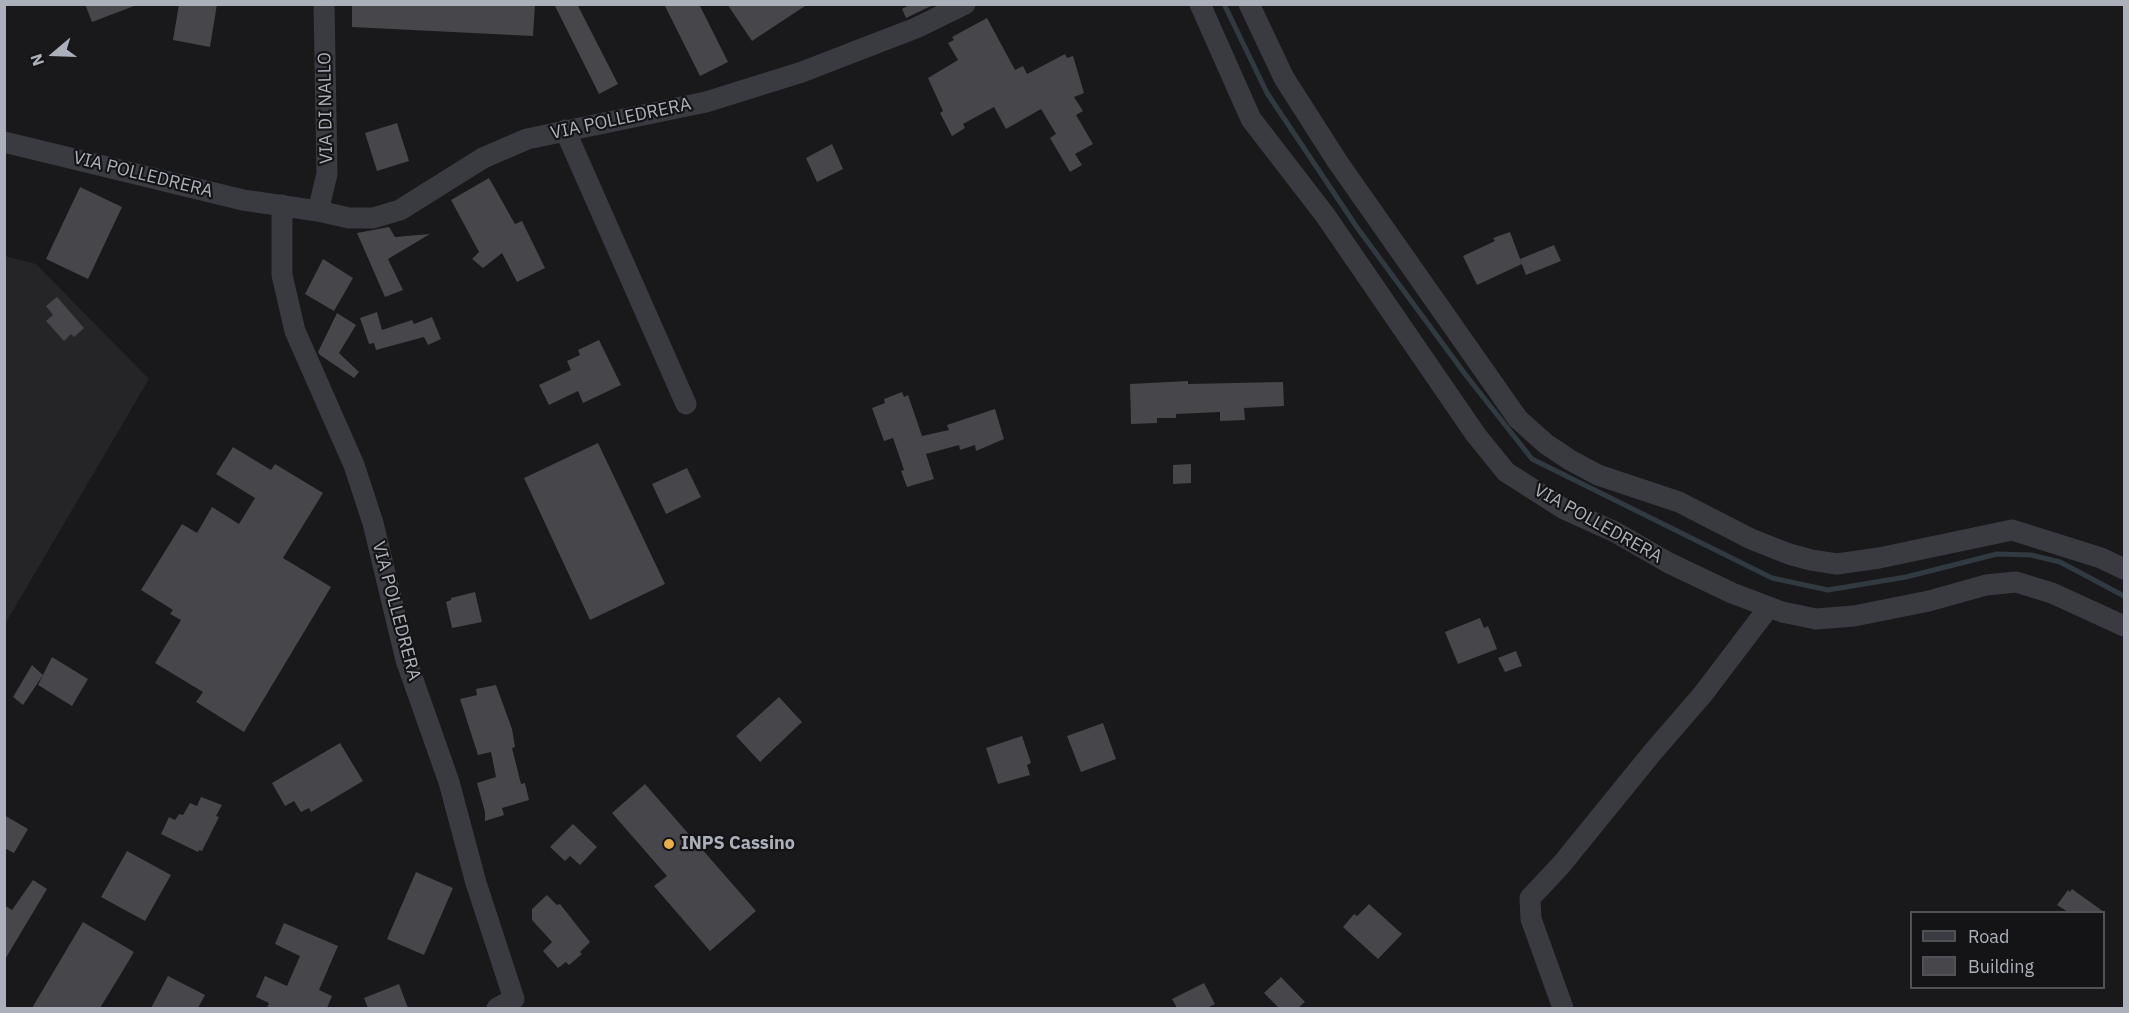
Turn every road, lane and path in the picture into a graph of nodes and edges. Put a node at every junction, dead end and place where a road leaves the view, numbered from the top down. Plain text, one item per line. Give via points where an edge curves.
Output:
1 (324, 4) edge
2 (965, 4) edge
3 (1200, 4) edge
4 (1249, 4) edge
5 (566, 130) junction
6 (4, 142) edge
7 (282, 206) junction
8 (318, 211) junction
9 (686, 404) dead end
10 (2124, 568) edge
11 (1768, 607) junction
12 (2124, 626) edge
13 (496, 1008) edge
14 (1563, 1008) edge

1 - 8 street, VIA DI NALLO via 327,174
2 - 5 street, VIA POLLEDRERA via 916,28 802,72 706,102
3 - 11 street, VIA POLLEDRERA via 1251,119 1325,215 1456,408 1506,472 1564,509 1700,578
4 - 10 street via 1284,78 1331,152 1511,410 1569,460 1598,476 1679,502 1751,539 1812,560 1837,564 1879,558 2012,530
5 - 8 street, VIA POLLEDRERA via 527,139 483,159 400,210 373,218 349,218
5 - 9 street
6 - 7 street, VIA POLLEDRERA
7 - 8 street, VIA POLLEDRERA
7 - 13 street, VIA POLLEDRERA via 282,274 295,331 354,465 373,523 406,660 449,782 476,884 514,999
11 - 12 street, VIA POLLEDRERA via 1816,619 1854,616 1986,585 2016,582 2052,593
11 - 14 street via 1703,694 1530,898 1531,919

